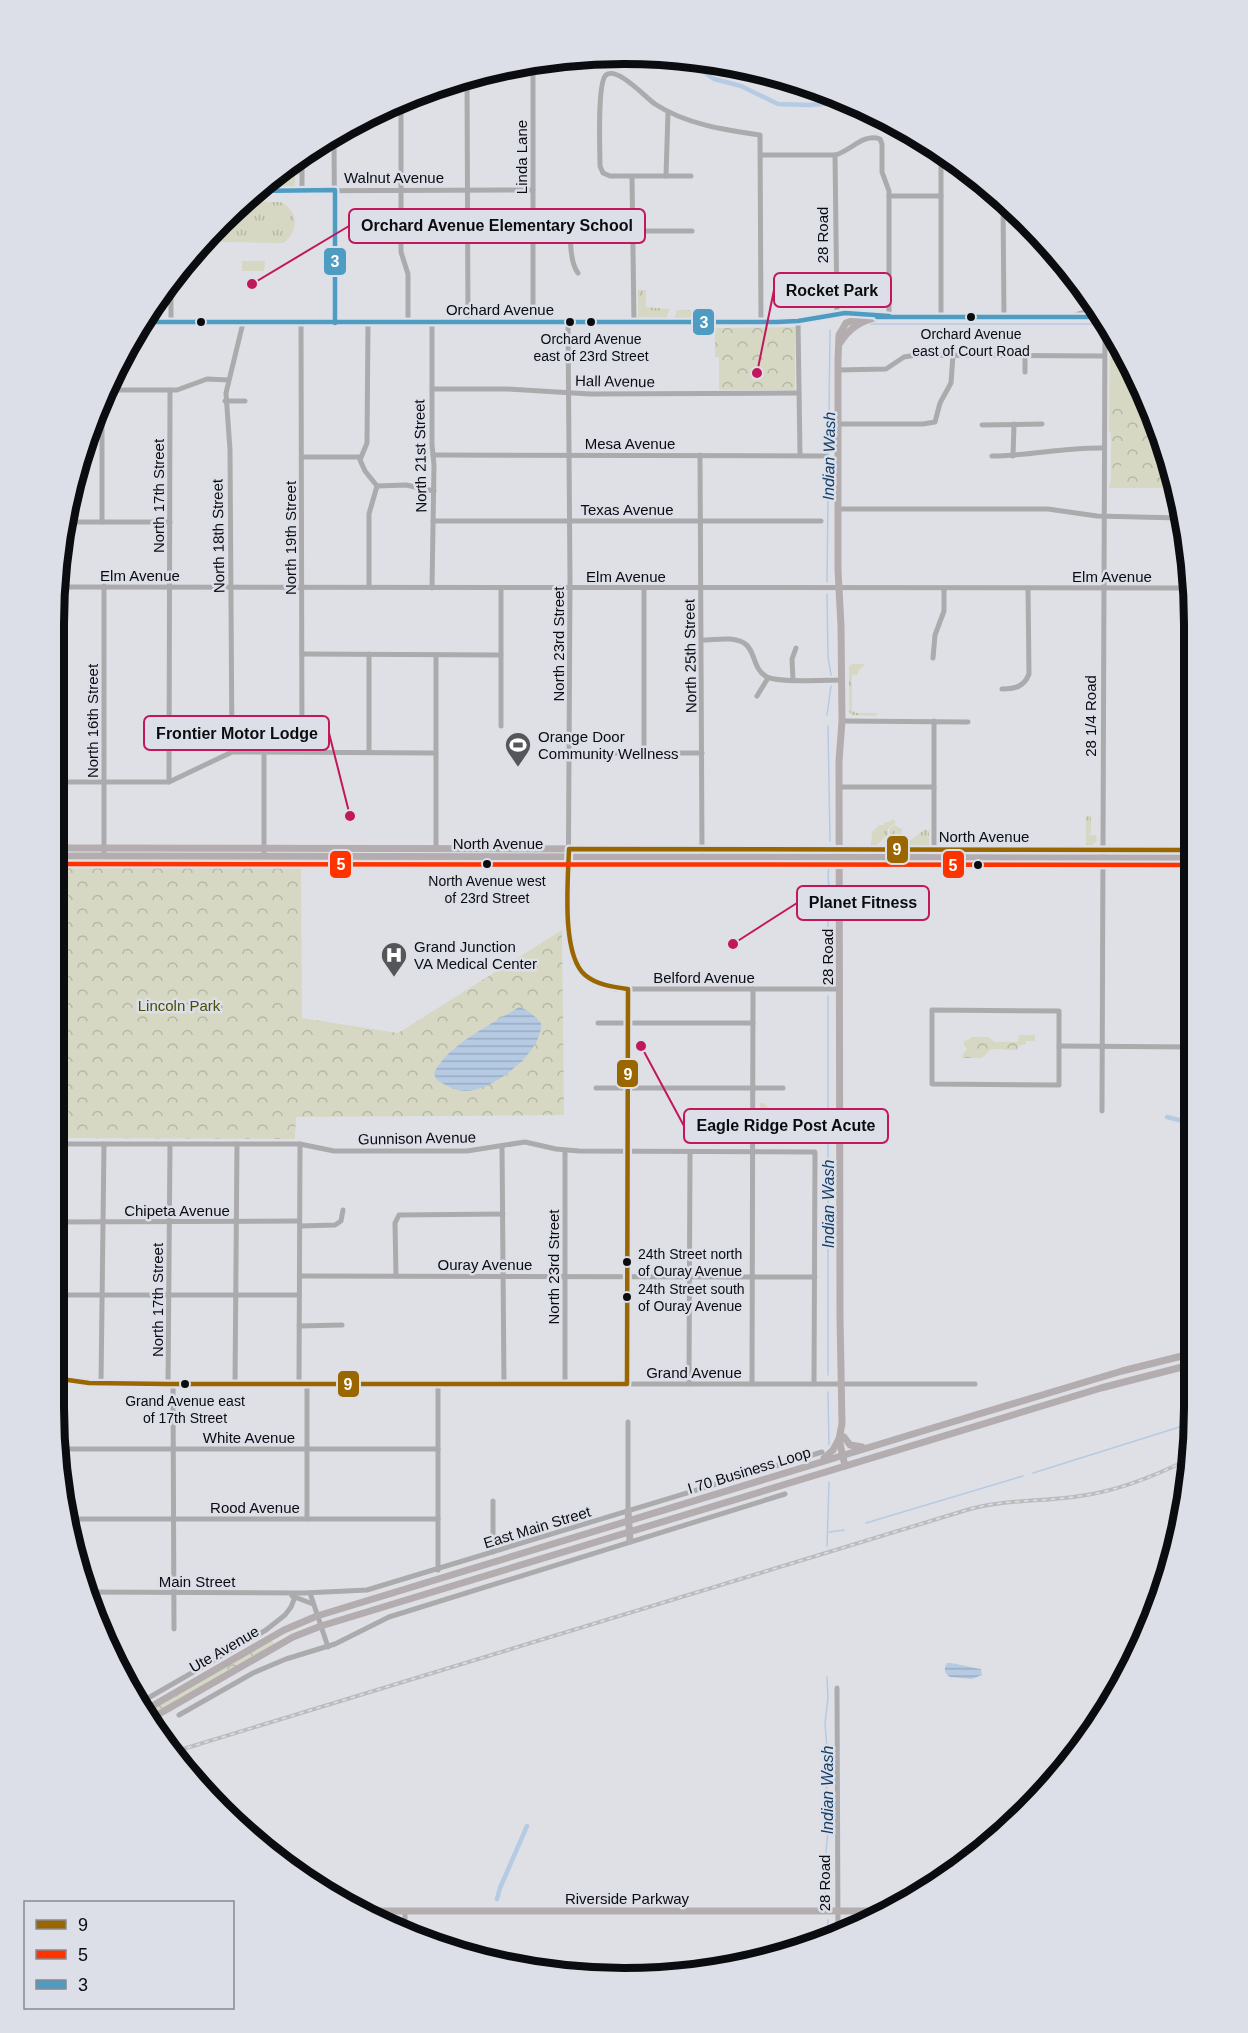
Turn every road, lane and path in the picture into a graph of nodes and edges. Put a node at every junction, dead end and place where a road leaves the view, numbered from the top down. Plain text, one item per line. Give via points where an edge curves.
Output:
1 (533, 72) edge
2 (467, 87) edge
3 (401, 111) edge
4 (668, 112) junction
5 (334, 145) edge
6 (760, 155) junction
7 (835, 155) junction
8 (941, 163) edge
9 (302, 167) edge
10 (666, 176) junction
11 (691, 176) dead end
12 (632, 177) junction
13 (468, 189) junction
14 (302, 190) junction
15 (334, 190) junction
16 (533, 190) junction
17 (270, 191) edge
18 (402, 192) junction
19 (941, 195) junction
20 (889, 196) junction
21 (575, 211) dead end
22 (1003, 212) edge
23 (572, 231) junction
24 (632, 231) junction
25 (692, 231) dead end
26 (578, 273) dead end
27 (171, 296) edge
28 (1088, 312) edge
29 (837, 314) junction
30 (875, 314) junction
31 (889, 316) junction
32 (941, 316) junction
33 (1004, 316) junction
34 (1070, 317) junction
35 (1092, 317) edge
36 (798, 321) junction
37 (153, 322) edge
38 (171, 322) junction
39 (761, 322) junction
40 (846, 322) junction
41 (243, 323) junction
42 (301, 323) junction
43 (335, 323) junction
44 (368, 323) junction
45 (408, 323) junction
46 (432, 323) junction
47 (468, 323) junction
48 (533, 323) junction
49 (568, 323) junction
50 (634, 323) junction
51 (860, 323) junction
52 (1105, 337) edge
53 (839, 346) junction
54 (953, 355) junction
55 (1025, 356) junction
56 (1104, 356) junction
57 (838, 370) junction
58 (1025, 372) dead end
59 (228, 380) junction
60 (432, 389) junction
61 (116, 390) edge
62 (170, 390) junction
63 (568, 393) junction
64 (799, 393) junction
65 (225, 401) junction
66 (245, 401) dead end
67 (102, 423) edge
68 (838, 424) junction
69 (982, 424) dead end
70 (1014, 424) junction
71 (1042, 424) dead end
72 (1104, 448) junction
73 (433, 455) junction
74 (569, 455) junction
75 (800, 455) junction
76 (700, 456) junction
77 (826, 456) dead end
78 (992, 456) dead end
79 (1013, 456) junction
80 (302, 457) junction
81 (360, 457) junction
82 (376, 486) junction
83 (434, 491) junction
84 (838, 509) junction
85 (1103, 517) junction
86 (1173, 518) edge
87 (433, 521) junction
88 (569, 521) junction
89 (700, 521) junction
90 (821, 521) dead end
91 (74, 522) edge
92 (102, 522) junction
93 (170, 522) junction
94 (104, 586) junction
95 (66, 587) edge
96 (170, 587) junction
97 (230, 587) junction
98 (302, 587) junction
99 (369, 587) junction
100 (432, 588) junction
101 (501, 588) junction
102 (570, 588) junction
103 (644, 588) junction
104 (701, 588) junction
105 (838, 588) junction
106 (1028, 588) junction
107 (1102, 588) junction
108 (1182, 588) edge
109 (944, 589) junction
110 (703, 640) junction
111 (796, 648) dead end
112 (302, 654) junction
113 (369, 654) junction
114 (436, 654) junction
115 (501, 655) junction
116 (933, 658) dead end
117 (768, 678) junction
118 (793, 680) junction
119 (842, 680) junction
120 (1002, 689) dead end
121 (758, 696) dead end
122 (842, 721) junction
123 (934, 722) junction
124 (968, 722) dead end
125 (501, 726) dead end
126 (232, 752) junction
127 (264, 752) junction
128 (302, 752) junction
129 (369, 752) junction
130 (436, 753) junction
131 (570, 753) junction
132 (644, 753) junction
133 (702, 753) junction
134 (64, 782) edge
135 (104, 782) junction
136 (169, 782) junction
137 (840, 787) junction
138 (934, 787) junction
139 (264, 848) junction
140 (308, 848) junction
141 (353, 848) junction
142 (64, 849) edge
143 (768, 849) junction
144 (806, 849) junction
145 (934, 849) junction
146 (975, 850) junction
147 (1171, 850) junction
148 (1184, 851) edge
149 (104, 852) junction
150 (167, 852) junction
151 (381, 852) junction
152 (436, 852) junction
153 (569, 852) junction
154 (702, 853) junction
155 (839, 853) junction
156 (1184, 853) edge
157 (1006, 854) junction
158 (1102, 854) junction
159 (64, 855) edge
160 (264, 856) junction
161 (282, 856) junction
162 (315, 856) junction
163 (731, 857) junction
164 (770, 857) junction
165 (895, 857) junction
166 (938, 857) junction
167 (1133, 858) junction
168 (1166, 858) junction
169 (1184, 858) edge
170 (576, 965) joint
171 (628, 989) junction
172 (753, 989) junction
173 (840, 989) junction
174 (598, 1023) dead end
175 (628, 1023) junction
176 (753, 1023) junction
177 (1059, 1046) junction
178 (1101, 1046) junction
179 (1184, 1047) edge
180 (596, 1088) dead end
181 (627, 1088) junction
182 (753, 1088) junction
183 (783, 1089) dead end
184 (1101, 1111) dead end
185 (64, 1144) edge
186 (104, 1144) junction
187 (170, 1144) junction
188 (237, 1144) junction
189 (300, 1144) junction
190 (502, 1146) junction
191 (565, 1151) junction
192 (627, 1151) junction
193 (690, 1152) junction
194 (752, 1152) junction
195 (343, 1210) dead end
196 (503, 1214) junction
197 (64, 1222) edge
198 (103, 1222) junction
199 (169, 1222) junction
200 (236, 1222) junction
201 (299, 1223) junction
202 (300, 1276) junction
203 (396, 1276) junction
204 (503, 1276) junction
205 (565, 1276) junction
206 (628, 1276) junction
207 (689, 1276) junction
208 (752, 1277) junction
209 (815, 1277) junction
210 (64, 1295) edge
211 (101, 1295) junction
212 (169, 1295) junction
213 (236, 1295) junction
214 (299, 1295) junction
215 (342, 1325) dead end
216 (299, 1326) junction
217 (1184, 1355) edge
218 (1155, 1362) junction
219 (1184, 1366) edge
220 (1156, 1372) junction
221 (64, 1379) edge
222 (101, 1383) junction
223 (171, 1384) junction
224 (235, 1384) junction
225 (299, 1384) junction
226 (307, 1384) junction
227 (438, 1384) junction
228 (504, 1384) junction
229 (565, 1384) junction
230 (627, 1384) junction
231 (689, 1384) junction
232 (752, 1384) junction
233 (814, 1384) junction
234 (842, 1384) junction
235 (975, 1384) dead end
236 (995, 1409) junction
237 (1000, 1419) junction
238 (628, 1422) dead end
239 (842, 1438) junction
240 (874, 1445) junction
241 (66, 1449) edge
242 (173, 1449) junction
243 (307, 1449) junction
244 (438, 1449) junction
245 (822, 1452) dead end
246 (842, 1455) junction
247 (845, 1466) junction
248 (803, 1468) junction
249 (755, 1473) junction
250 (758, 1482) junction
251 (761, 1491) junction
252 (784, 1494) dead end
253 (493, 1501) dead end
254 (628, 1511) junction
255 (75, 1519) edge
256 (173, 1519) junction
257 (307, 1519) junction
258 (438, 1519) junction
259 (628, 1521) junction
260 (629, 1532) junction
261 (630, 1541) junction
262 (493, 1552) junction
263 (438, 1570) junction
264 (95, 1592) edge
265 (174, 1593) junction
266 (253, 1593) junction
267 (310, 1593) junction
268 (295, 1597) junction
269 (313, 1604) junction
270 (317, 1616) junction
271 (321, 1626) junction
272 (174, 1629) dead end
273 (328, 1647) junction
274 (837, 1688) dead end
275 (145, 1699) edge
276 (151, 1707) edge
277 (179, 1715) dead end
278 (156, 1716) edge
279 (377, 1911) edge
280 (405, 1911) junction
281 (838, 1911) junction
282 (871, 1911) edge
283 (405, 1924) edge
284 (838, 1926) edge

1 - 16 street, Linda Lane
2 - 13 street
3 - 18 street
4 - 6 street via 760,135
4 - 10 street
4 - 12 street via 622,77 609,73 603,78 600,166 610,176
5 - 15 street
6 - 7 street
6 - 39 street
7 - 20 street via 869,137 879,138
7 - 29 street, 28 Road
8 - 19 street
9 - 14 street
10 - 11 street
10 - 12 street
12 - 24 street
13 - 16 street, Walnut Avenue
13 - 18 street, Walnut Avenue
13 - 47 street
14 - 15 street, Walnut Avenue
14 - 17 street, Walnut Avenue
15 - 18 street, Walnut Avenue
15 - 43 street
16 - 48 street, Linda Lane
18 - 45 street via 401,252 408,274
19 - 20 street
19 - 32 street
20 - 31 street
21 - 23 street
22 - 33 street
23 - 24 street
23 - 26 street via 573,264
24 - 25 street
24 - 50 street
27 - 38 street
28 - 34 main road
29 - 30 street, Orchard Avenue
29 - 36 street, Orchard Avenue
29 - 40 street
30 - 31 main road, Orchard Avenue
30 - 40 main road
31 - 32 main road, Orchard Avenue
31 - 51 main road, Orchard Avenue
32 - 33 main road, Orchard Avenue
33 - 34 main road, Orchard Avenue
34 - 35 main road, Orchard Avenue
36 - 39 street, Orchard Avenue
36 - 64 street
37 - 38 street, Orchard Avenue
38 - 41 street, Orchard Avenue
39 - 50 street, Orchard Avenue
40 - 51 street, Orchard Avenue
40 - 53 main road, 28 Road via 840,331
41 - 42 street, Orchard Avenue
41 - 59 street, North 18th Street
42 - 43 street, Orchard Avenue
42 - 80 street, North 19th Street
43 - 44 street, Orchard Avenue
44 - 45 street, Orchard Avenue
44 - 81 street via 367,443
45 - 46 street, Orchard Avenue
46 - 47 street, Orchard Avenue
46 - 60 street, North 21st Street
47 - 48 street, Orchard Avenue
48 - 49 street, Orchard Avenue
49 - 50 street, Orchard Avenue
49 - 63 street, North 23rd Street
51 - 53 main road
52 - 56 street, 28 1/4 Road
53 - 57 main road, 28 Road
54 - 55 street
54 - 57 street via 909,356 886,369
54 - 68 street via 951,383 935,422
55 - 56 street
55 - 58 street
56 - 72 street, 28 1/4 Road
57 - 68 main road, 28 Road
59 - 62 street via 207,379
59 - 65 street, North 18th Street
60 - 63 street, Hall Avenue
60 - 73 street, North 21st Street
61 - 62 street
62 - 93 street, North 17th Street
63 - 64 street, Hall Avenue
63 - 74 street, North 23rd Street
64 - 75 street
65 - 66 street
65 - 97 street, North 18th Street via 230,450
67 - 92 street
68 - 84 main road, 28 Road
69 - 70 street
70 - 71 street
70 - 79 street
72 - 79 street
72 - 85 street, 28 1/4 Road
73 - 74 street, Mesa Avenue
73 - 83 street, North 21st Street
74 - 76 street, Mesa Avenue
74 - 88 street, North 23rd Street
75 - 76 street, Mesa Avenue
75 - 77 street, Mesa Avenue
76 - 89 street, North 25th Street
78 - 79 street
80 - 81 street
80 - 98 street, North 19th Street
81 - 82 street
82 - 83 street via 406,485
82 - 99 street via 369,513
83 - 87 street, North 21st Street
84 - 85 street via 1048,510
84 - 105 main road, 28 Road
85 - 86 street
85 - 107 street, 28 1/4 Road
87 - 88 street, Texas Avenue
87 - 100 street, North 21st Street
88 - 89 street, Texas Avenue
88 - 102 street, North 23rd Street
89 - 90 street, Texas Avenue
89 - 104 street, North 25th Street
91 - 92 street
92 - 93 street
93 - 96 street, North 17th Street
94 - 95 street, Elm Avenue
94 - 96 street, Elm Avenue
94 - 135 street, North 16th Street
96 - 97 street, Elm Avenue
96 - 136 street, North 17th Street
97 - 98 street, Elm Avenue
97 - 126 street, North 18th Street
98 - 99 street, Elm Avenue
98 - 112 street, North 19th Street
99 - 100 street, Elm Avenue
100 - 101 street, Elm Avenue
101 - 102 street, Elm Avenue
101 - 115 street
102 - 103 street, Elm Avenue
102 - 131 street, North 23rd Street
103 - 104 street, Elm Avenue
103 - 132 street
104 - 105 street, Elm Avenue
104 - 110 street, North 25th Street
105 - 109 street, Elm Avenue
105 - 119 main road, 28 Road
106 - 107 street, Elm Avenue
106 - 109 street, Elm Avenue
106 - 120 street via 1029,674 1020,687
107 - 108 street, Elm Avenue
107 - 158 street, 28 1/4 Road
109 - 116 street via 944,611 935,635
110 - 117 street via 743,643
110 - 133 street, North 25th Street
111 - 118 street
112 - 113 street
112 - 128 street, North 19th Street
113 - 114 street
113 - 129 street
114 - 115 street
114 - 130 street
115 - 125 street
117 - 118 street
117 - 121 street
118 - 119 street
119 - 122 main road, 28 Road
122 - 123 street
122 - 137 main road, 28 Road
123 - 124 street
123 - 138 street
126 - 127 street
126 - 136 street
127 - 128 street
127 - 139 street
128 - 129 street
129 - 130 street
130 - 152 street
131 - 132 street
131 - 153 street, North 23rd Street
132 - 133 street
133 - 154 street, North 25th Street
134 - 135 street
135 - 136 street
135 - 149 street, North 16th Street
137 - 138 street
137 - 155 main road, 28 Road
138 - 145 street
139 - 140 main road, North Avenue
139 - 150 main road, North Avenue
139 - 160 street
140 - 141 main road, North Avenue
140 - 161 main road
141 - 151 main road, North Avenue
141 - 162 main road via 321,851
142 - 149 main road, North Avenue
143 - 144 main road, North Avenue
143 - 154 main road, North Avenue
143 - 163 main road
144 - 155 main road, North Avenue
144 - 164 main road via 778,852
145 - 146 main road, North Avenue
145 - 155 main road, North Avenue
145 - 165 main road
146 - 157 main road, North Avenue
146 - 166 main road
147 - 148 main road, North Avenue
147 - 158 main road, North Avenue
147 - 167 main road
149 - 150 main road, North Avenue
149 - 159 main road, North Avenue
150 - 160 main road, North Avenue
151 - 152 main road, North Avenue
151 - 152 main road, North Avenue via 410,856
151 - 162 main road, North Avenue
152 - 153 main road, North Avenue
152 - 153 main road, North Avenue via 470,848
153 - 154 main road, North Avenue
153 - 170 street, North 23rd Street via 569,939
154 - 163 main road, North Avenue
155 - 164 main road, North Avenue
155 - 165 main road, North Avenue
155 - 173 main road, 28 Road
156 - 168 main road
157 - 158 main road, North Avenue
157 - 166 main road, North Avenue
158 - 167 main road, North Avenue
158 - 178 street, 28 1/4 Road
160 - 161 main road, North Avenue
161 - 162 main road, North Avenue
163 - 164 main road, North Avenue
165 - 166 main road, North Avenue
167 - 168 main road, North Avenue
168 - 169 main road, North Avenue
170 - 171 street, Belford Avenue via 603,986
171 - 172 street, Belford Avenue
171 - 175 street
172 - 173 street, Belford Avenue
172 - 176 street
173 - 234 main road, 28 Road
174 - 175 street
175 - 176 street
175 - 181 street
176 - 182 street
177 - 177 street via 1059,1085 932,1084 932,1010 1059,1011
177 - 178 street
178 - 179 street
178 - 184 street, 28 1/4 Road
180 - 181 street
181 - 182 street
181 - 192 street
182 - 183 street
182 - 194 street
185 - 186 street, Gunnison Avenue
186 - 187 street, Gunnison Avenue
186 - 198 street
187 - 188 street, Gunnison Avenue
187 - 199 street, North 17th Street
188 - 189 street, Gunnison Avenue
188 - 200 street
189 - 190 street, Gunnison Avenue via 334,1151 467,1151
189 - 201 street
190 - 191 street, Gunnison Avenue via 529,1143
190 - 196 street
191 - 192 street, Gunnison Avenue
191 - 205 street, North 23rd Street
192 - 193 street, Gunnison Avenue
192 - 206 street
193 - 194 street, Gunnison Avenue
193 - 207 street
194 - 208 street
194 - 209 street, Gunnison Avenue via 815,1152
195 - 201 street, Chipeta Avenue via 341,1221 335,1225
196 - 203 street via 397,1217
196 - 204 street
197 - 198 street, Chipeta Avenue
198 - 199 street, Chipeta Avenue
198 - 211 street
199 - 200 street, Chipeta Avenue
199 - 212 street, North 17th Street
200 - 201 street, Chipeta Avenue
200 - 213 street
201 - 202 street
202 - 203 street, Ouray Avenue
202 - 214 street
203 - 204 street, Ouray Avenue
204 - 205 street, Ouray Avenue
204 - 228 street
205 - 206 street, Ouray Avenue
205 - 229 street, North 23rd Street
206 - 207 street, Ouray Avenue
206 - 230 street
207 - 208 street, Ouray Avenue
207 - 231 street
208 - 209 street, Ouray Avenue
208 - 232 street
209 - 233 street
210 - 211 street
211 - 212 street
211 - 222 street
212 - 213 street
212 - 223 street, North 17th Street
213 - 214 street
213 - 224 street
214 - 216 street
215 - 216 street
216 - 225 street
217 - 218 main road, I 70 Business Loop
218 - 220 main road
218 - 236 main road, I 70 Business Loop
219 - 220 main road, I 70 Business Loop
220 - 237 main road, I 70 Business Loop
221 - 222 street, Grand Avenue
222 - 223 street, Grand Avenue
223 - 224 street, Grand Avenue
223 - 242 street, North 17th Street
224 - 225 street, Grand Avenue
225 - 226 street, Grand Avenue
226 - 227 street, Grand Avenue
226 - 243 street
227 - 228 street, Grand Avenue
227 - 244 street
228 - 229 street, Grand Avenue
229 - 230 street, Grand Avenue
230 - 231 street, Grand Avenue
231 - 232 street, Grand Avenue
232 - 233 street, Grand Avenue
233 - 234 street, Grand Avenue
234 - 235 street, Grand Avenue
234 - 239 main road, 28 Road
236 - 237 main road
236 - 240 main road, I 70 Business Loop
237 - 247 main road, I 70 Business Loop
238 - 254 street
239 - 240 main road via 852,1446
239 - 246 main road, 28 Road
239 - 248 main road via 827,1456
240 - 246 main road, I 70 Business Loop
241 - 242 street, White Avenue
242 - 243 street, White Avenue
242 - 256 street, North 17th Street
243 - 244 street, White Avenue
243 - 257 street
244 - 258 street
245 - 249 street, East Main Street
246 - 247 main road, 28 Road
246 - 248 main road, I 70 Business Loop
247 - 251 main road, I 70 Business Loop
248 - 250 main road, I 70 Business Loop
249 - 250 main road
249 - 254 street, East Main Street
250 - 251 main road
250 - 259 main road, I 70 Business Loop
251 - 260 main road, I 70 Business Loop
252 - 261 street
253 - 262 street
254 - 259 main road
254 - 262 street, East Main Street
255 - 256 street, Rood Avenue
256 - 257 street, Rood Avenue
256 - 265 street, North 17th Street
257 - 258 street, Rood Avenue
258 - 263 street
259 - 260 main road
259 - 270 main road, I 70 Business Loop
260 - 261 main road
260 - 271 main road, I 70 Business Loop
261 - 273 street via 410,1609
262 - 263 street, East Main Street
263 - 267 street, East Main Street via 367,1590
264 - 265 street, Main Street
265 - 266 street, Main Street
265 - 272 street, North 17th Street
266 - 267 street, Main Street
266 - 268 street
267 - 269 street
268 - 269 street
268 - 275 street via 285,1615 266,1630
269 - 270 street
270 - 271 street
270 - 276 main road, Ute Avenue via 284,1630
271 - 273 street
271 - 278 main road, I 70 Business Loop via 293,1637
273 - 277 street via 252,1673
274 - 281 street, 28 Road
279 - 280 main road, Riverside Parkway
280 - 281 main road, Riverside Parkway
280 - 283 street
281 - 282 main road, Riverside Parkway
281 - 284 street, 28 Road

